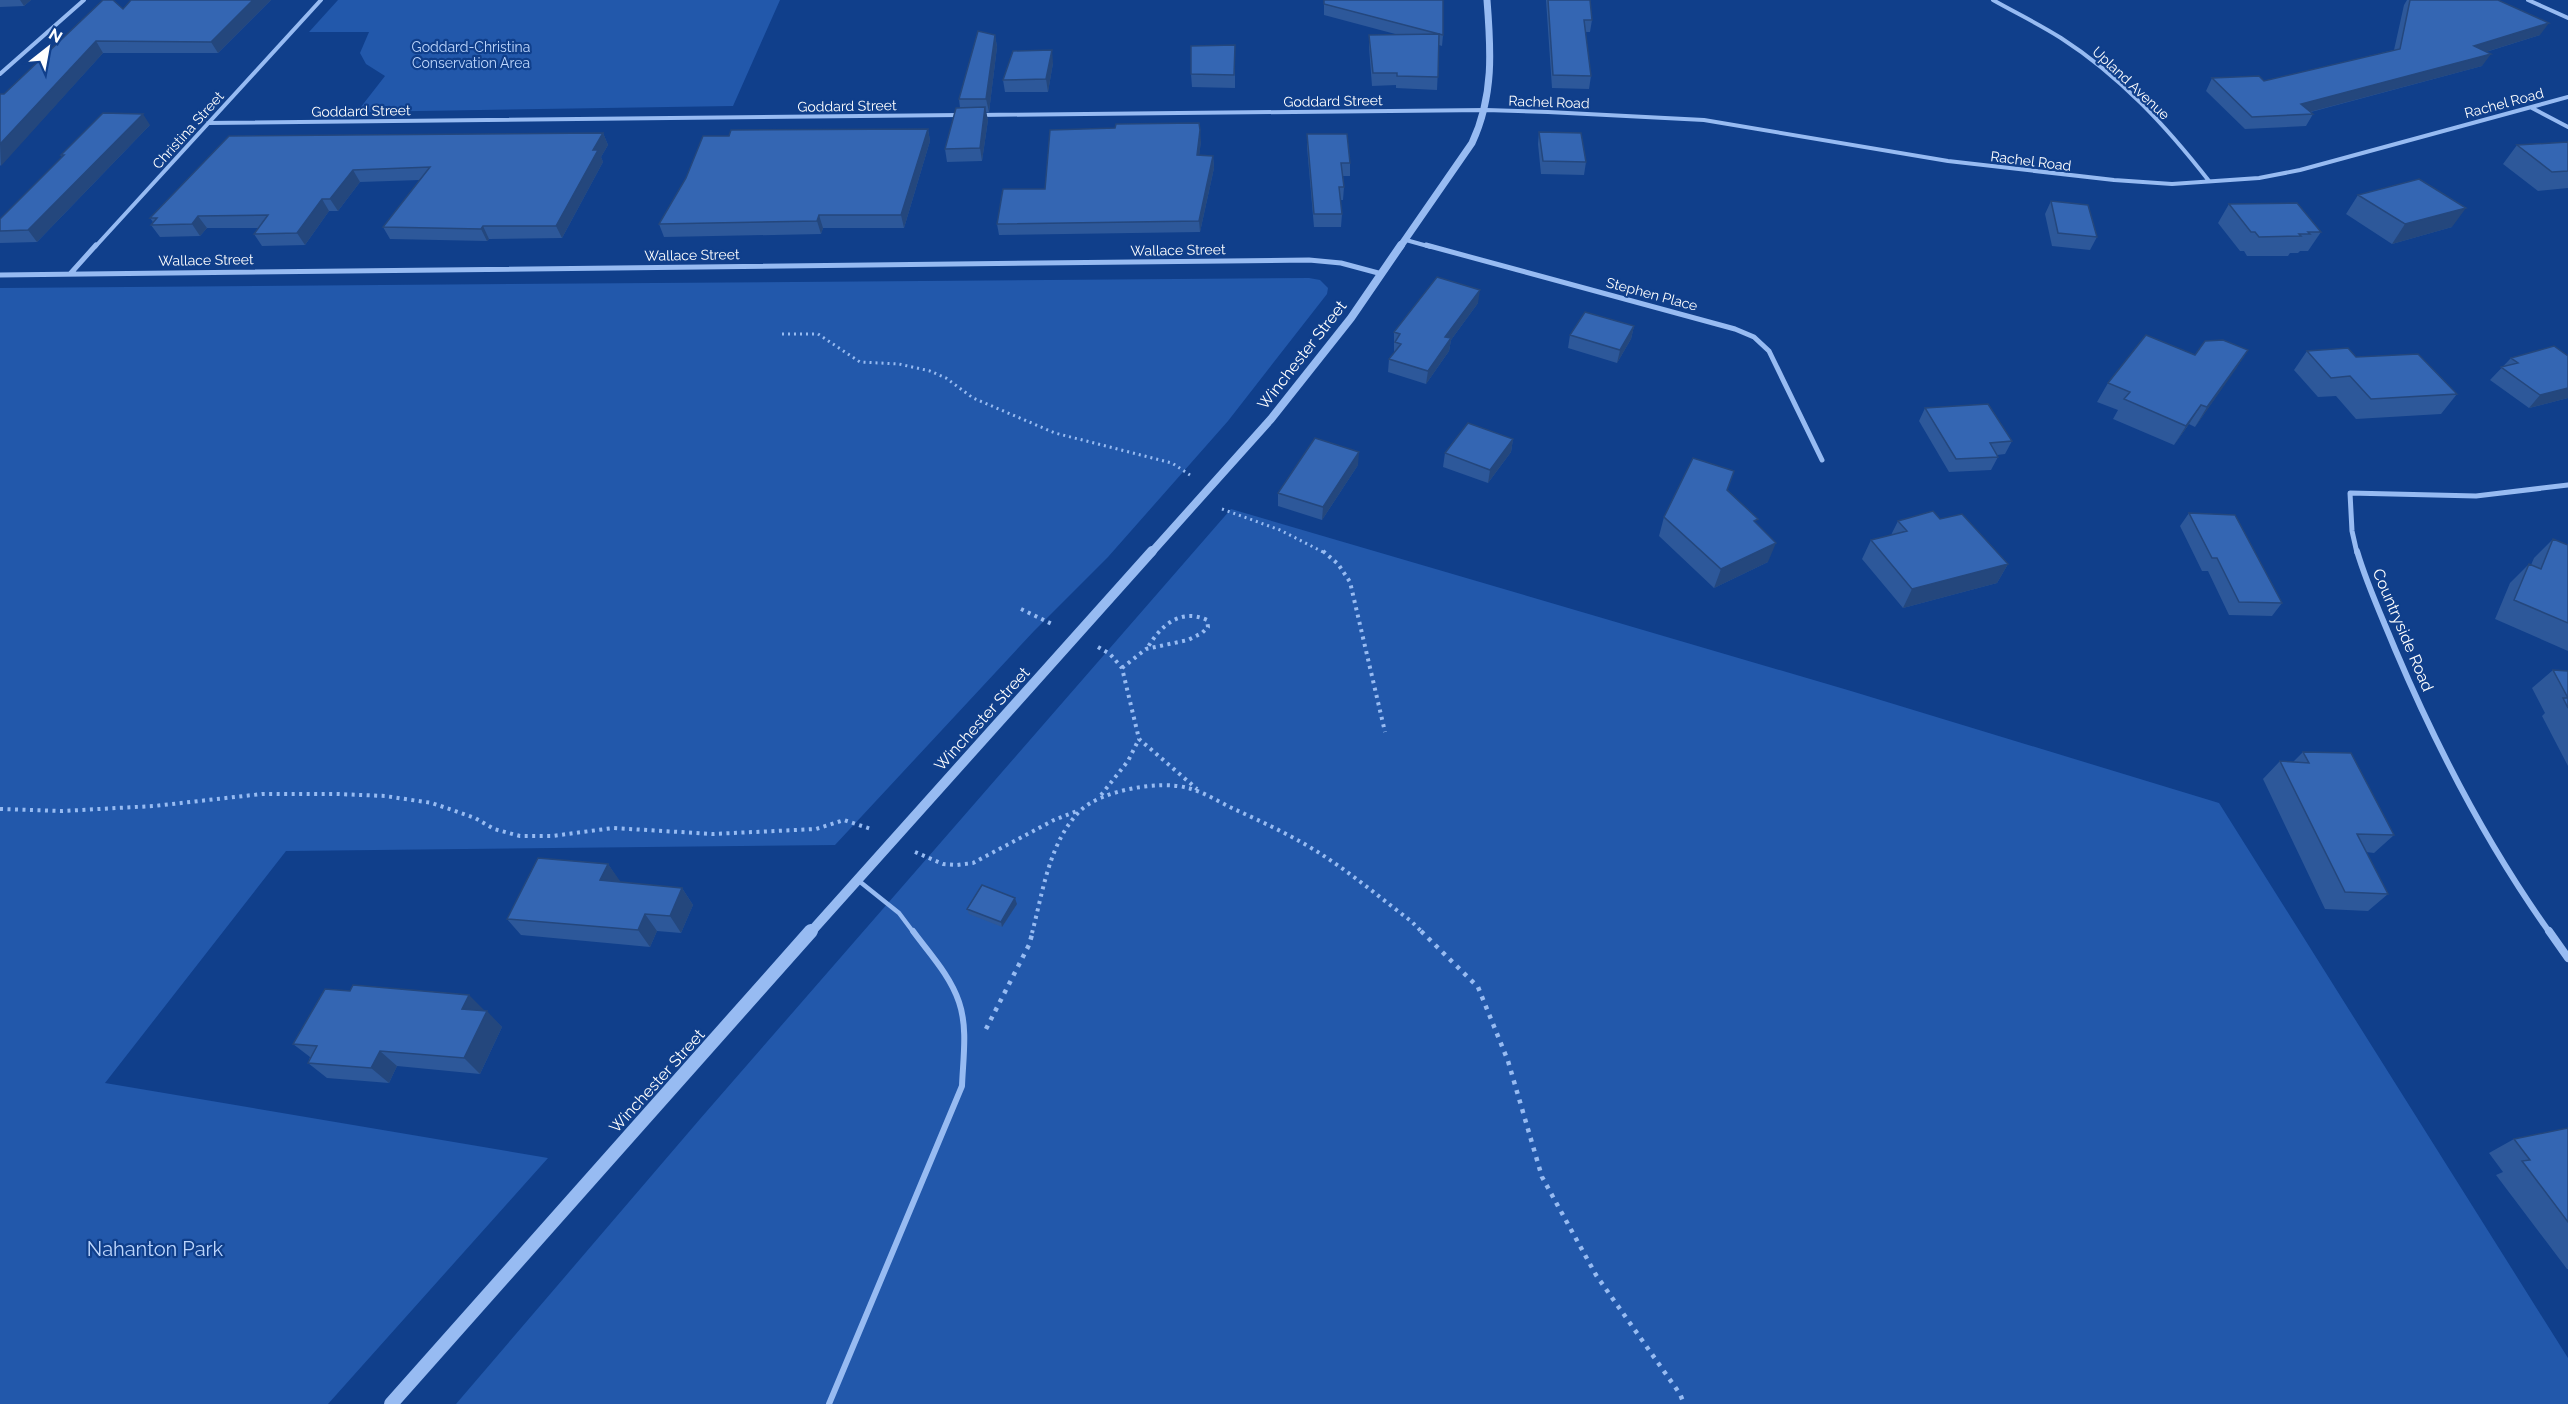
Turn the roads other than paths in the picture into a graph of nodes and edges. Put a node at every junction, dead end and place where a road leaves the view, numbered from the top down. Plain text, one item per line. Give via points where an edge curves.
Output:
1 (84, 0) edge
2 (321, 0) edge
3 (1487, 0) edge
4 (1993, 0) edge
5 (2528, 0) edge
6 (2568, 18) edge
7 (0, 74) edge
8 (2568, 97) edge
9 (2531, 107) junction
10 (1485, 110) junction
11 (966, 115) edge
12 (977, 115) edge
13 (208, 123) junction
14 (2568, 127) edge
15 (2209, 181) junction
16 (1406, 240) junction
17 (0, 274) edge
18 (70, 274) junction
19 (1382, 274) junction
20 (1822, 460) dead end
21 (2568, 485) edge
22 (857, 880) junction
23 (2568, 958) edge
24 (391, 1404) edge
25 (829, 1404) edge

1 - 7 street
2 - 13 street, Christina Street
3 - 10 street, Winchester Street via 1491,56
4 - 15 street, Upland Avenue via 2041,25 2096,62 2141,104
5 - 6 street
8 - 9 street, Rachel Road
9 - 14 street
9 - 15 street, Rachel Road via 2300,170 2259,178
10 - 12 street, Goddard Street
10 - 15 street, Rachel Road via 1683,118 2046,174 2172,184
10 - 16 street, Winchester Street via 1472,143
11 - 13 street, Goddard Street
13 - 18 street, Christina Street
16 - 19 street, Winchester Street
16 - 20 street, Stephen Place via 1751,336 1770,353
17 - 18 street, Wallace Street
18 - 19 street, Wallace Street via 1317,260
19 - 22 street, Winchester Street via 1299,384 1207,492
21 - 23 street, Countryside Road via 2476,496 2350,493 2350,513 2355,547 2411,686 2479,820
22 - 24 street, Winchester Street
22 - 25 lane via 899,913 950,983 959,1002 964,1034 962,1086

